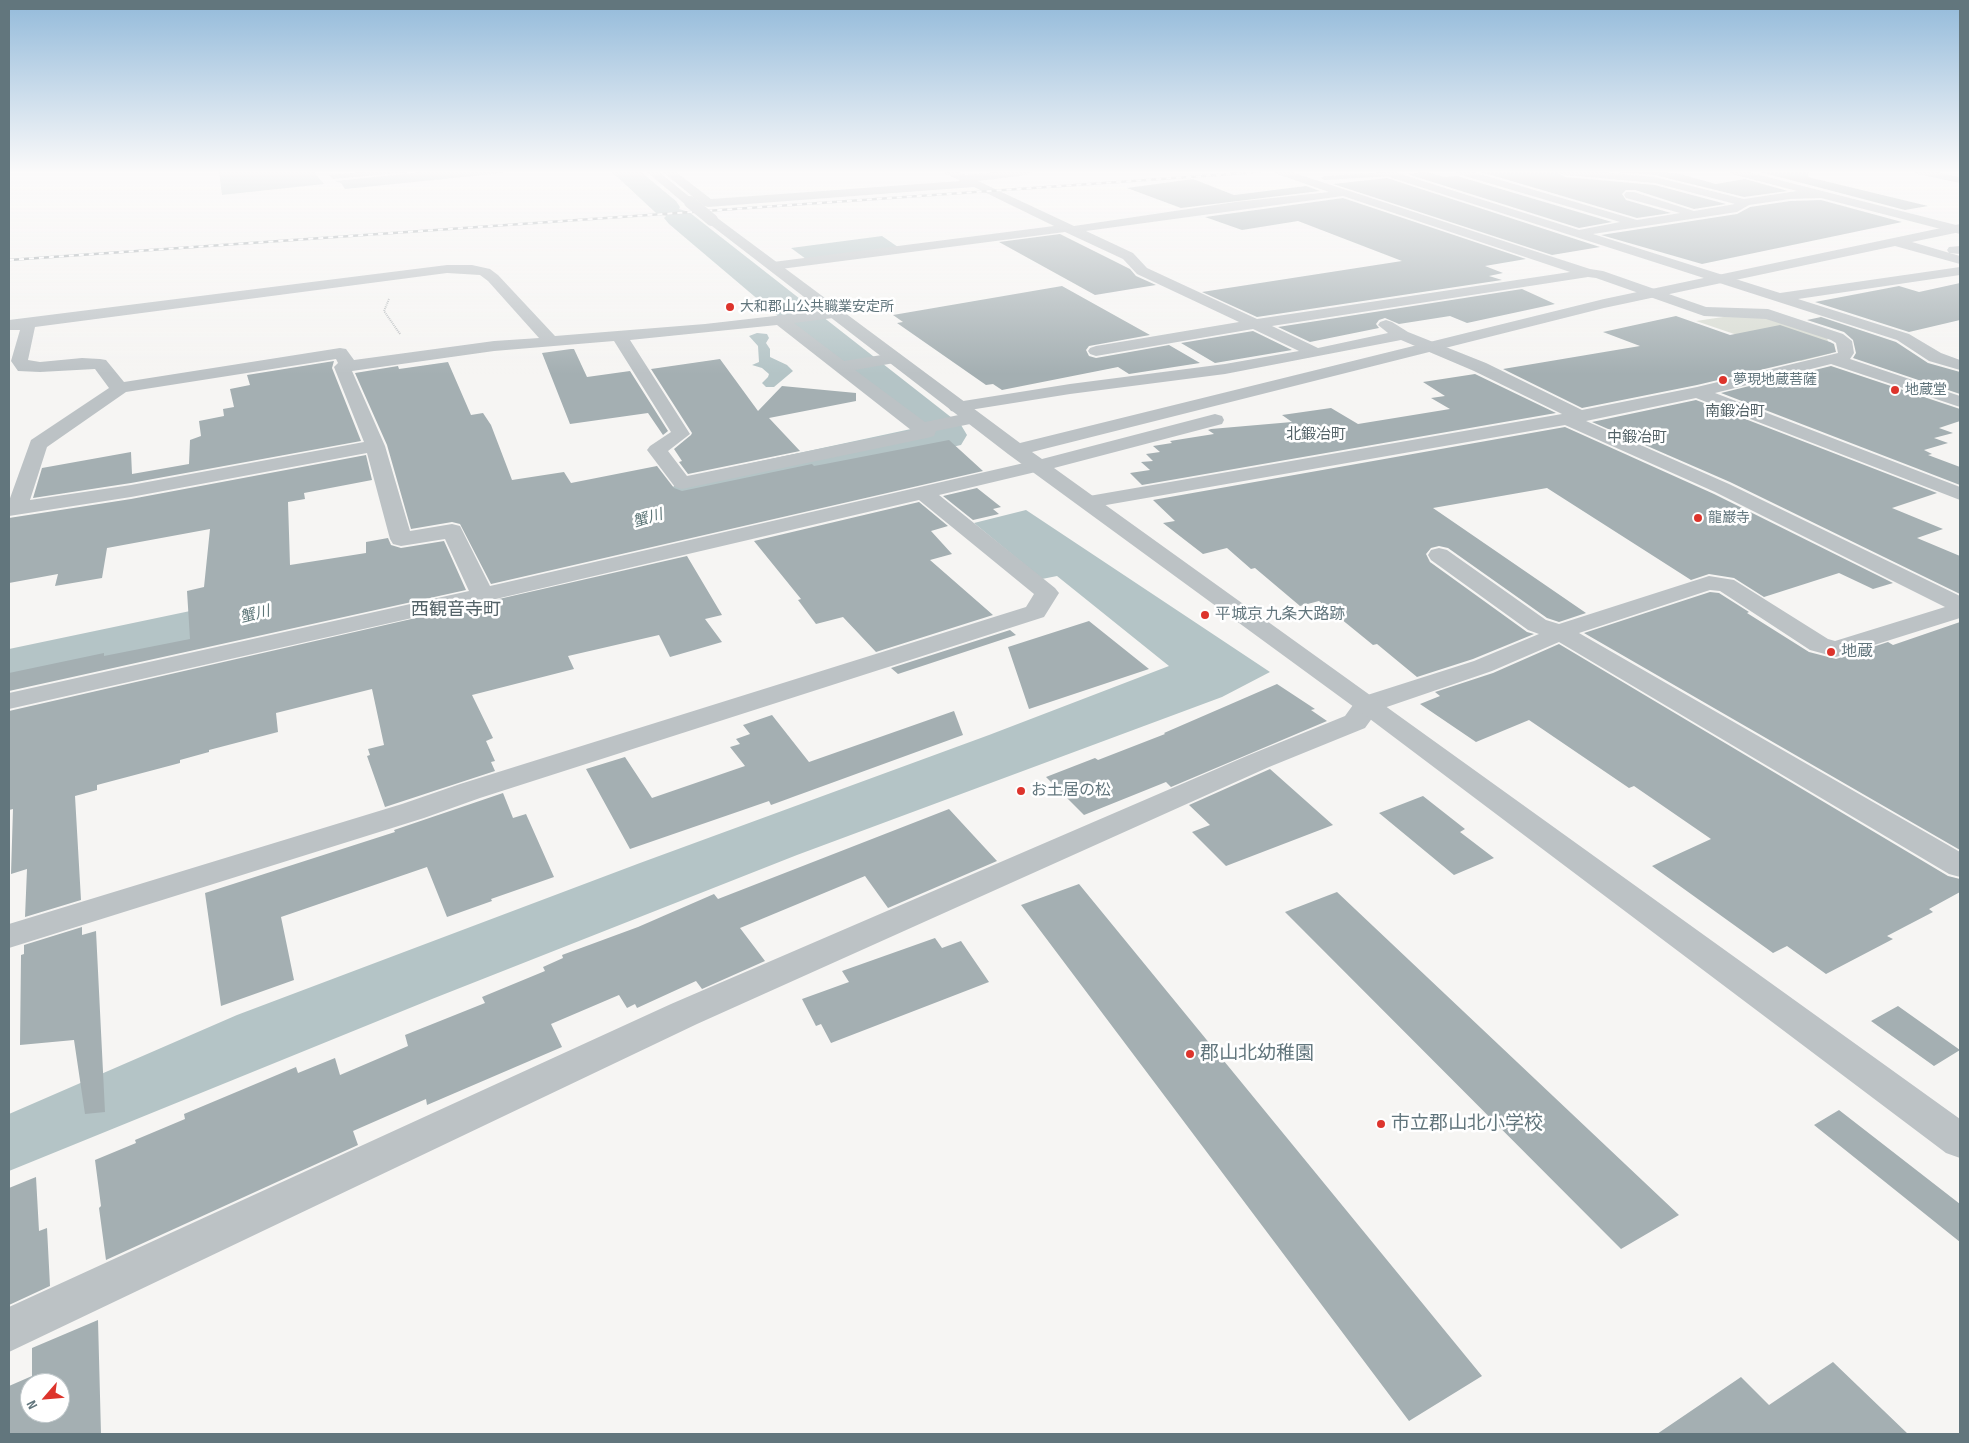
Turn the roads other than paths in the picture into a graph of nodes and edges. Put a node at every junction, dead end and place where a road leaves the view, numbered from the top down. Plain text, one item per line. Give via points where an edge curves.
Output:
1 (738, 239) edge
2 (986, 239) edge
3 (1091, 239) edge
4 (1486, 239) edge
5 (1595, 239) edge
6 (1959, 241) edge
7 (1894, 242) junction
8 (1919, 248) junction
9 (773, 266) junction
10 (1960, 271) edge
11 (1588, 273) junction
12 (1719, 279) junction
13 (1743, 286) junction
14 (1653, 293) junction
15 (1779, 297) junction
16 (1676, 301) junction
17 (1359, 308) junction
18 (836, 314) junction
19 (782, 322) junction
20 (14, 324) edge
21 (1257, 324) junction
22 (1402, 335) junction
23 (619, 336) junction
24 (551, 341) junction
25 (1431, 347) junction
26 (1096, 352) dead end
27 (1316, 353) junction
28 (894, 358) junction
29 (1456, 358) junction
30 (1832, 359) junction
31 (1428, 365) dead end
32 (1960, 365) edge
33 (349, 366) junction
34 (841, 367) junction
35 (121, 388) junction
36 (1697, 392) junction
37 (1960, 402) edge
38 (965, 412) junction
39 (1227, 417) dead end
40 (1573, 418) junction
41 (921, 428) junction
42 (375, 446) junction
43 (1015, 450) junction
44 (1037, 466) junction
45 (924, 493) junction
46 (1960, 494) edge
47 (1088, 502) junction
48 (13, 509) edge
49 (1439, 554) dead end
50 (483, 595) junction
51 (1960, 605) edge
52 (1960, 610) edge
53 (1559, 632) junction
54 (9, 701) edge
55 (1368, 704) junction
56 (1960, 866) edge
57 (9, 936) edge
58 (1960, 1141) edge
59 (9, 1330) edge

1 - 9 street, bridge
2 - 9 street
3 - 21 street via 1128,256 1142,271
4 - 11 street
5 - 12 street
6 - 7 street
6 - 8 street
6 - 8 street
7 - 8 street
7 - 12 street
8 - 13 street
9 - 18 street
10 - 15 street
11 - 14 street
11 - 17 street
12 - 13 street
12 - 14 street
13 - 15 street
13 - 16 street
14 - 16 street
14 - 25 street
15 - 32 street via 1903,337 1935,357
16 - 29 street
16 - 30 street via 1704,311 1768,314 1837,337 1844,341 1846,353
17 - 21 street
17 - 22 street
18 - 19 street
18 - 28 street
19 - 23 street
19 - 34 street
20 - 24 street via 447,269 472,269 494,278
20 - 35 street via 28,328 19,362 24,367 82,362 100,364 114,384
21 - 26 street
21 - 27 street
22 - 25 street
22 - 27 street
23 - 24 street
23 - 41 street via 681,434 657,450 682,483 926,432
24 - 33 street
25 - 29 street
25 - 43 street
27 - 38 street via 1225,369 1070,389
28 - 34 street
28 - 38 street
29 - 31 street
29 - 40 street
30 - 36 street
30 - 37 street
33 - 35 street via 340,353
33 - 42 street via 342,367
34 - 41 street
35 - 48 street via 38,444
36 - 40 street
36 - 46 street
38 - 41 street
38 - 43 street
39 - 44 street
40 - 47 street
40 - 51 street
42 - 48 street via 132,491
42 - 50 street via 401,539 452,531
43 - 44 street
44 - 45 street
44 - 47 street
45 - 50 street
45 - 57 street via 1047,593 1035,612
47 - 55 street
49 - 53 street via 1537,625
50 - 54 street
52 - 53 street via 1836,649 1819,645 1726,585 1709,583
53 - 55 street via 1483,666
53 - 56 street
55 - 58 street
55 - 59 street via 1355,722 1259,761 684,1014

